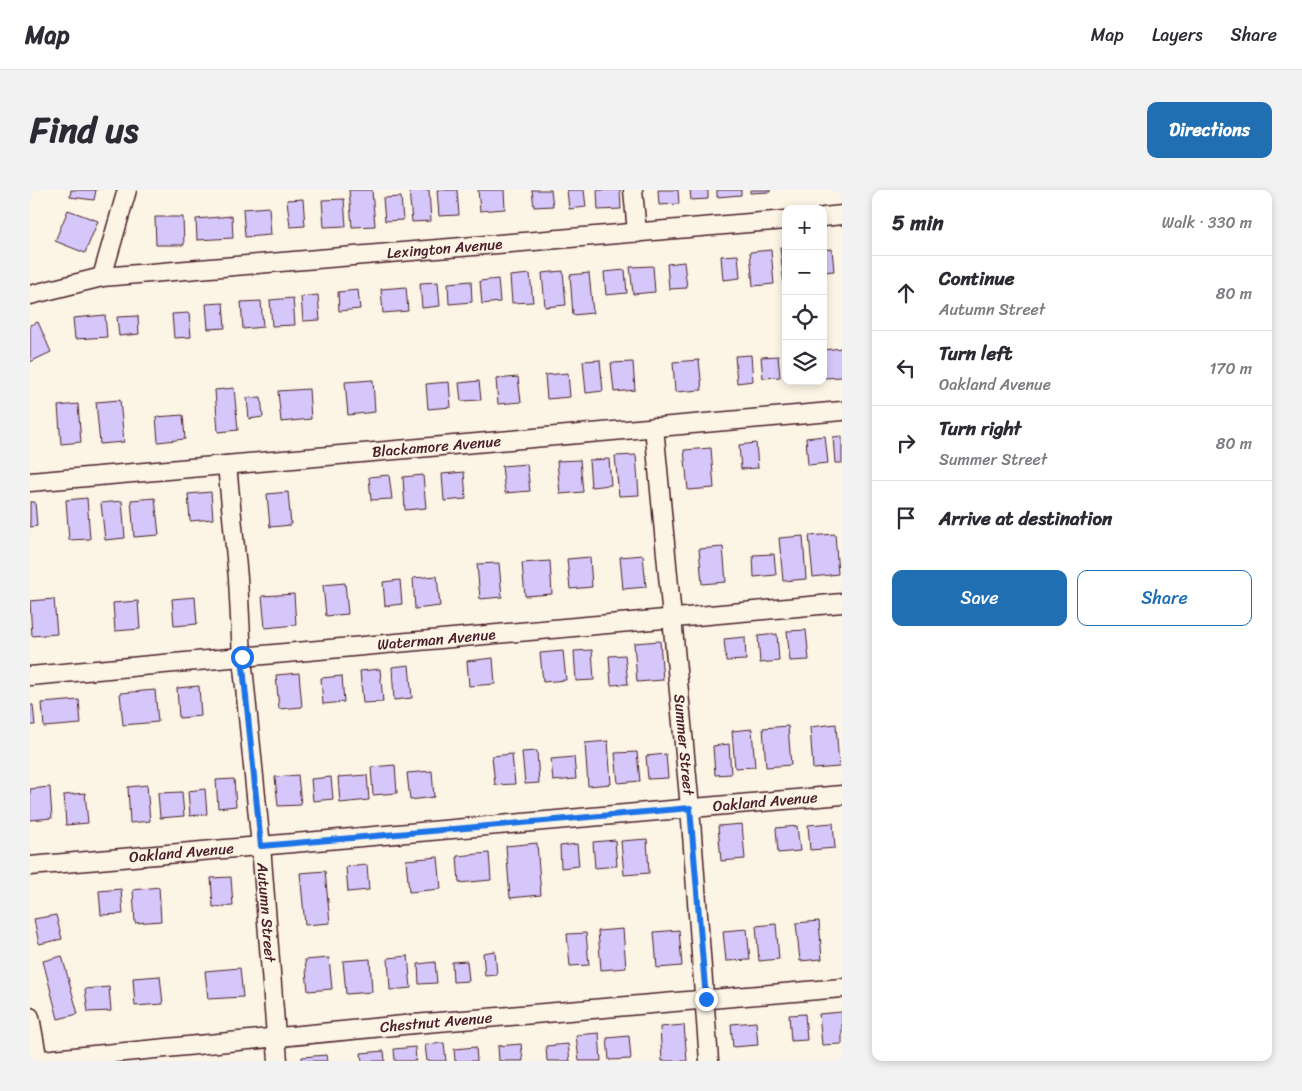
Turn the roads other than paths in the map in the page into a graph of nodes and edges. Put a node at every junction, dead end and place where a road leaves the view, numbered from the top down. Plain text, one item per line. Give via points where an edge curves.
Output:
1 (127, 190) edge
2 (633, 190) edge
3 (842, 215) edge
4 (827, 217) edge
5 (782, 220) edge
6 (637, 232) junction
7 (102, 277) junction
8 (30, 295) edge
9 (842, 411) edge
10 (654, 427) junction
11 (227, 464) junction
12 (30, 482) edge
13 (842, 603) edge
14 (673, 618) junction
15 (242, 657) junction
16 (30, 676) edge
17 (842, 795) edge
18 (690, 808) junction
19 (261, 846) junction
20 (30, 866) edge
21 (842, 988) edge
22 (706, 999) junction
23 (30, 1017) edge
24 (277, 1037) junction
25 (36, 1060) edge
26 (278, 1061) edge
27 (709, 1061) edge

1 - 7 street
2 - 6 street
3 - 4 street
5 - 6 street, Lexington Avenue
6 - 7 street, Lexington Avenue
7 - 8 street, Lexington Avenue
9 - 10 street, Blackamore Avenue
10 - 11 street, Blackamore Avenue
10 - 14 street, Summer Street
11 - 12 street, Blackamore Avenue
11 - 15 street, Autumn Street
13 - 14 street, Waterman Avenue
14 - 15 street, Waterman Avenue
14 - 18 street, Summer Street
15 - 16 street, Waterman Avenue
15 - 19 street, Autumn Street
17 - 18 street, Oakland Avenue
18 - 19 street, Oakland Avenue
18 - 22 street, Summer Street
19 - 20 street, Oakland Avenue
19 - 24 street, Autumn Street
21 - 22 street, Chestnut Avenue
22 - 24 street, Chestnut Avenue
22 - 27 street, Summer Street
23 - 25 street
24 - 25 street, Chestnut Avenue
24 - 26 street, Autumn Street

